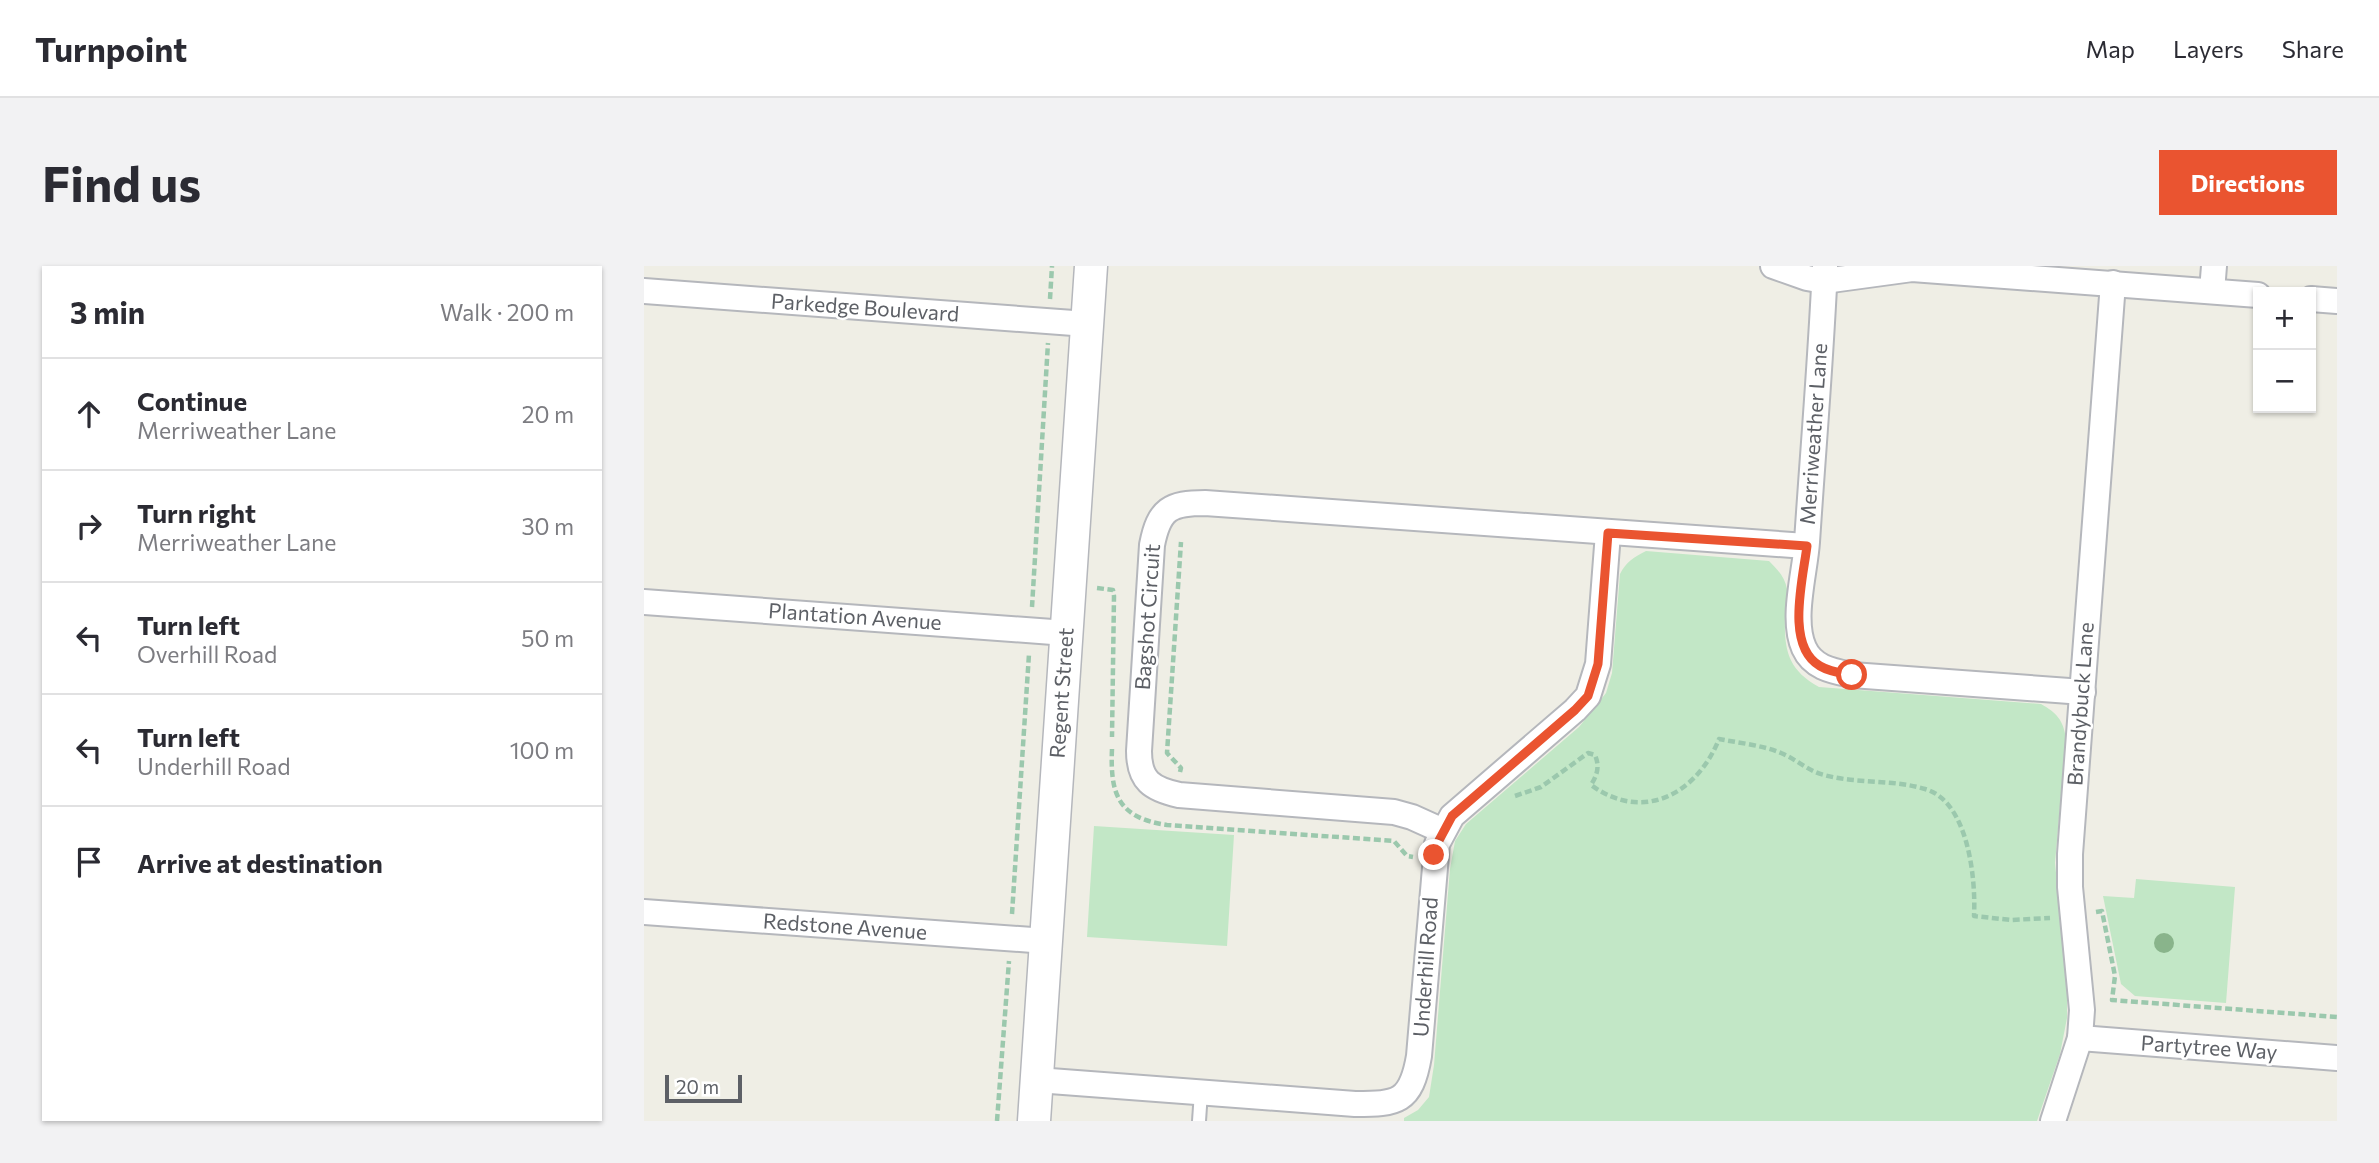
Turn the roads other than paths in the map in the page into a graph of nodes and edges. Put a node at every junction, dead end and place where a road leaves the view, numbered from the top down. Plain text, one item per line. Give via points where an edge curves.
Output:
1 (1091, 266) edge
2 (1773, 266) edge
3 (2214, 266) edge
4 (1914, 267) edge
5 (1824, 273) edge
6 (2113, 283) junction
7 (644, 291) edge
8 (2212, 291) junction
9 (2253, 295) edge
10 (2316, 299) edge
11 (2337, 301) edge
12 (1087, 324) junction
13 (1608, 533) junction
14 (1807, 546) junction
15 (644, 602) edge
16 (1066, 633) junction
17 (2082, 692) junction
18 (1443, 831) junction
19 (644, 912) edge
20 (1046, 941) junction
21 (2080, 1038) junction
22 (2337, 1058) edge
23 (1037, 1080) junction
24 (1201, 1092) junction
25 (1381, 1112) edge
26 (1034, 1121) edge
27 (1199, 1121) edge
28 (2053, 1121) edge

1 - 12 street, Regent Street
2 - 5 street
3 - 8 street
4 - 5 street
4 - 6 street
5 - 14 street, Merriweather Lane
6 - 8 street
6 - 17 street, Brandybuck Lane
7 - 12 street, Parkedge Boulevard
8 - 9 street
10 - 11 street
12 - 16 street, Regent Street
13 - 14 street
13 - 18 street, Underhill Road via 1598,664 1588,696 1452,816
13 - 18 street, Bagshot Circuit via 1205,503 1174,505 1161,518 1153,545 1139,751 1144,777 1162,792 1394,812
14 - 17 street, Merriweather Lane via 1799,633 1808,656 1818,665 1852,675
15 - 16 street, Plantation Avenue
16 - 20 street, Regent Street
17 - 21 street, Brandybuck Lane via 2070,854 2081,982
18 - 25 street, Underhill Road via 1434,858 1416,1072 1407,1090
19 - 20 street, Redstone Avenue
20 - 23 street, Regent Street
21 - 22 street, Partytree Way
21 - 28 street, Brandybuck Lane
23 - 24 street, Underhill Road
23 - 26 street, Regent Street
24 - 25 street, Underhill Road
24 - 27 lane

